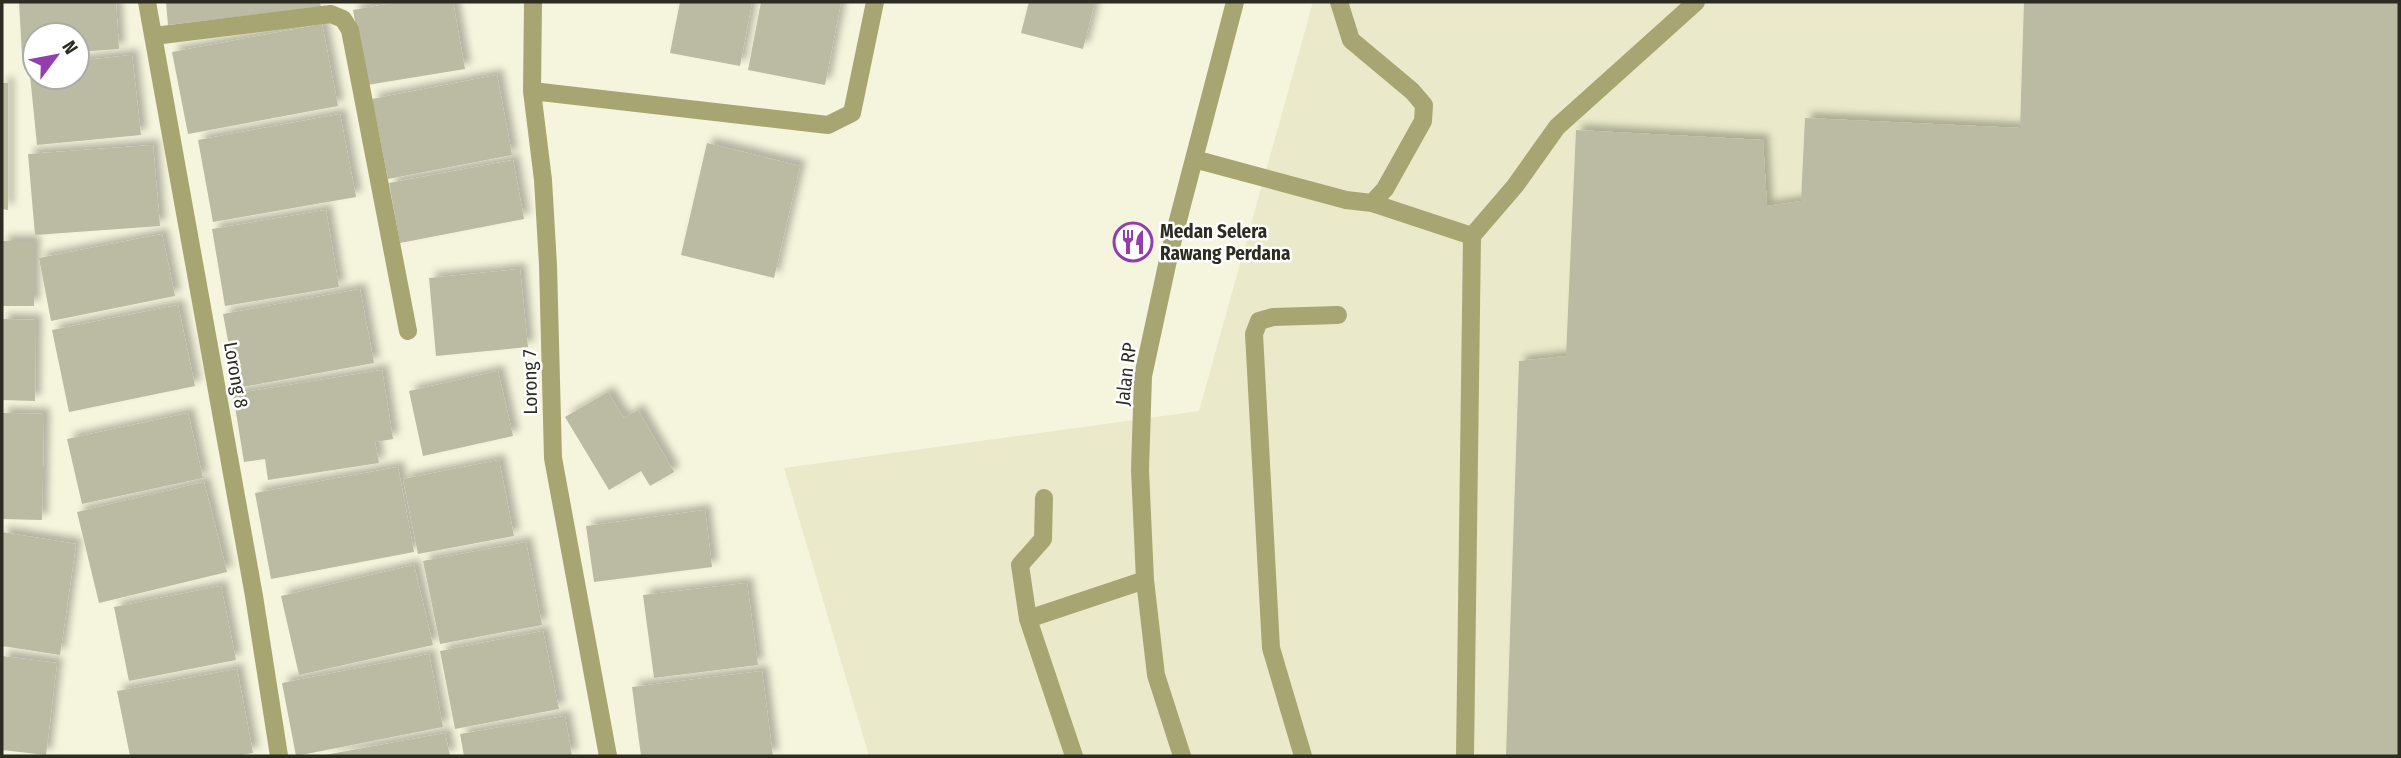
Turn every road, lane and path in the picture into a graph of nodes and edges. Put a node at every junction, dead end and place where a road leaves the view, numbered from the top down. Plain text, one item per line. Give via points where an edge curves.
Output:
1 (147, 2) edge
2 (533, 2) edge
3 (875, 2) edge
4 (1235, 2) edge
5 (1339, 2) edge
6 (1696, 2) edge
7 (154, 36) junction
8 (532, 91) junction
9 (1194, 159) junction
10 (1371, 203) junction
11 (1472, 236) junction
12 (1338, 315) dead end
13 (408, 331) dead end
14 (1044, 498) dead end
15 (1145, 580) junction
16 (1028, 619) junction
17 (279, 756) edge
18 (608, 756) edge
19 (1074, 756) edge
20 (1182, 756) edge
21 (1303, 756) edge
22 (1465, 756) edge

1 - 7 street, Lorong 8
2 - 8 street, Lorong 7
3 - 8 street via 852,113 828,125
4 - 9 street, Jalan RP
5 - 10 street via 1351,40 1424,105 1423,121 1385,189
6 - 11 street via 1557,127
7 - 13 street via 331,14 343,19 350,30
7 - 17 street, Lorong 8
8 - 18 street, Lorong 7 via 548,265 553,458
9 - 10 street
9 - 15 street, Jalan RP via 1143,376 1140,470
10 - 11 street
11 - 22 street
12 - 21 street via 1273,317 1259,321 1254,334 1271,648
14 - 16 street via 1043,539 1020,565
15 - 16 street
15 - 20 street, Jalan RP via 1156,675
16 - 19 street

